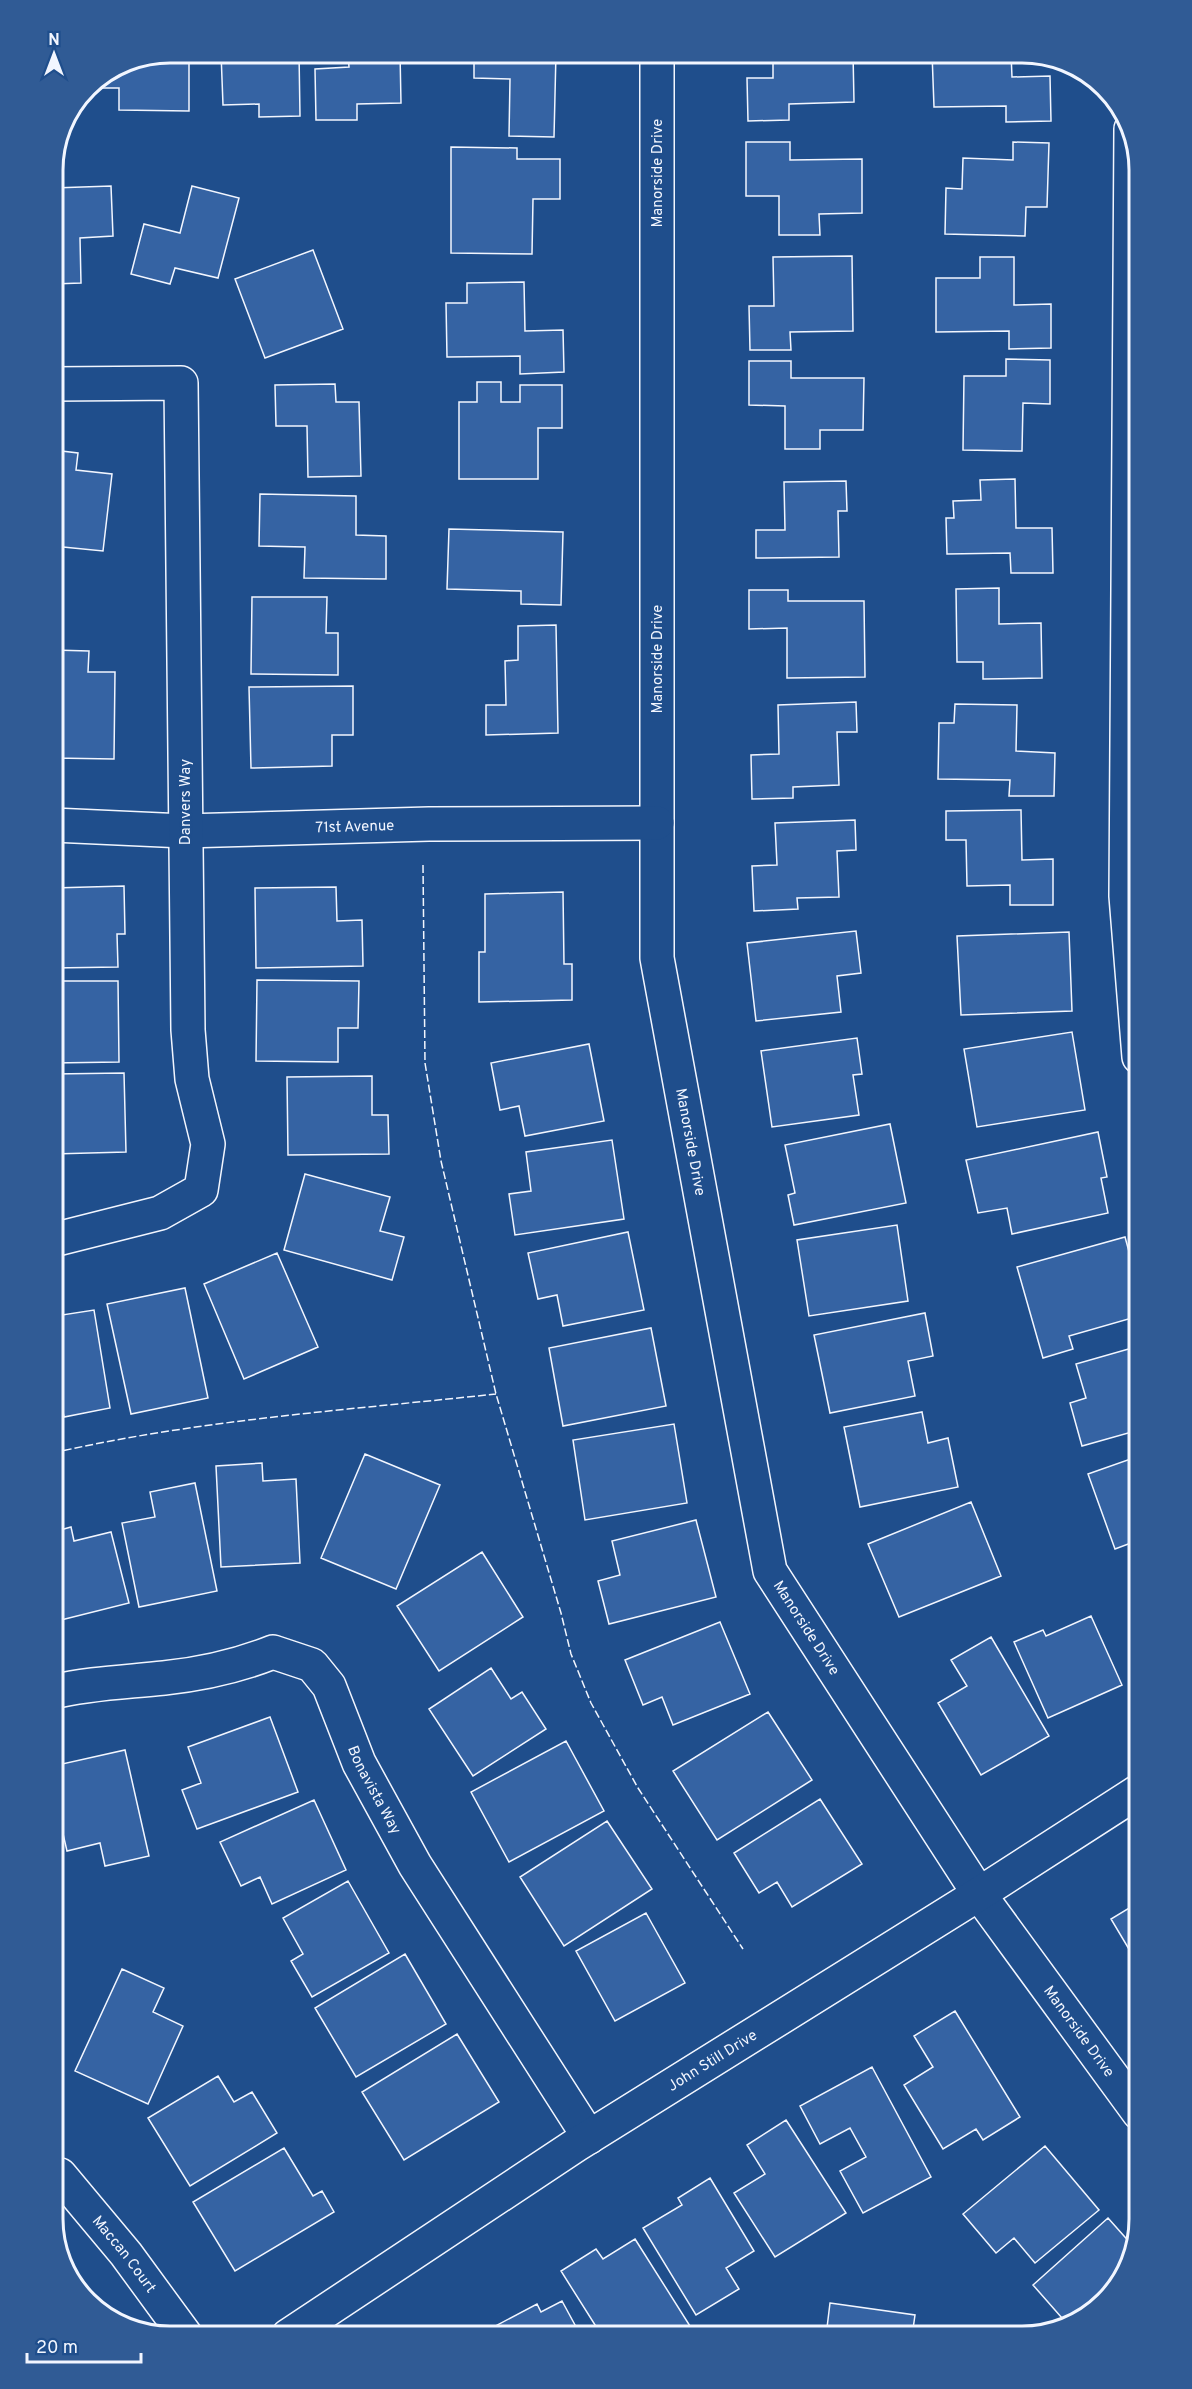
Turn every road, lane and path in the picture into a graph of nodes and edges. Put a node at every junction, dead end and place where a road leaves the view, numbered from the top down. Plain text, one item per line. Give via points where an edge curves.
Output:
1 (657, 63) edge
2 (63, 384) edge
3 (1129, 436) edge
4 (657, 823) junction
5 (63, 825) edge
6 (184, 831) junction
7 (1129, 930) edge
8 (63, 1237) edge
9 (63, 1689) edge
10 (1129, 1798) edge
11 (979, 1894) junction
12 (1129, 2098) edge
13 (589, 2137) junction
14 (63, 2179) edge
15 (179, 2326) edge
16 (303, 2326) edge

1 - 4 street, Manorside Drive
2 - 6 street, Danvers Way via 181,383
3 - 7 street
4 - 6 street, 71st Avenue
4 - 11 street, Manorside Drive via 657,958 770,1571
5 - 6 street, 71st Avenue
6 - 8 street, Danvers Way via 188,1030 192,1078 208,1144 201,1190 160,1213
9 - 13 street, Bonavista Way via 166,1678 239,1665 273,1652 312,1665 329,1686 359,1763 415,1865
10 - 11 street, John Still Drive
11 - 12 street, Manorside Drive
11 - 13 street, John Still Drive
13 - 16 street, John Still Drive
14 - 15 street, Maccan Court via 126,2254

